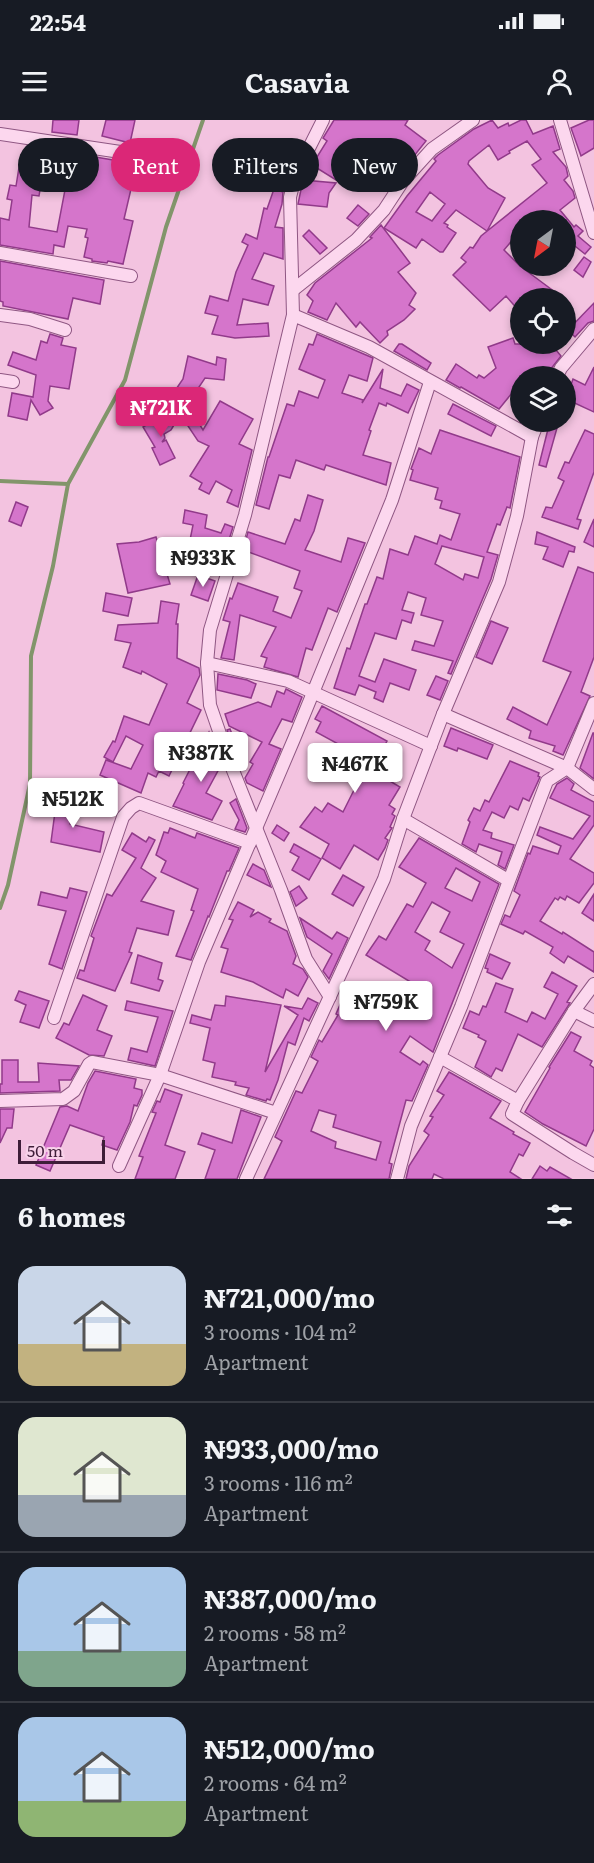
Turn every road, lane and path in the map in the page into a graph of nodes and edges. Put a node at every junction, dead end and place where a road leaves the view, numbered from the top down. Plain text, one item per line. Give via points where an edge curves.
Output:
1 (324, 120) edge
2 (560, 120) edge
3 (469, 121) edge
4 (0, 134) edge
5 (111, 151) edge
6 (594, 233) edge
7 (0, 253) edge
8 (131, 276) dead end
9 (293, 290) junction
10 (0, 315) edge
11 (293, 315) junction
12 (64, 330) dead end
13 (591, 337) edge
14 (563, 366) edge
15 (0, 380) edge
16 (13, 382) dead end
17 (430, 382) junction
18 (534, 432) edge
19 (532, 437) junction
20 (207, 663) junction
21 (313, 693) junction
22 (594, 703) edge
23 (443, 714) junction
24 (431, 746) junction
25 (567, 768) junction
26 (594, 789) edge
27 (403, 819) junction
28 (257, 827) junction
29 (250, 843) junction
30 (508, 880) junction
31 (594, 984) edge
32 (330, 997) junction
33 (574, 1011) junction
34 (54, 1018) dead end
35 (594, 1021) edge
36 (440, 1057) junction
37 (160, 1075) junction
38 (0, 1101) edge
39 (518, 1101) junction
40 (276, 1113) junction
41 (594, 1165) edge
42 (119, 1166) dead end
43 (246, 1179) edge
44 (397, 1179) edge

1 - 9 street via 296,174 290,197
2 - 6 street
3 - 9 street via 432,149 356,240
4 - 5 street
7 - 8 street
9 - 11 street
10 - 12 street
11 - 17 street via 369,348
11 - 20 street via 245,515 210,630
13 - 14 street
15 - 16 street
17 - 19 street
17 - 21 street via 392,500
18 - 19 street
19 - 23 street via 499,582
20 - 21 street via 288,681
20 - 28 street via 210,705
21 - 24 street
21 - 28 street
22 - 25 street
23 - 24 street
23 - 25 street
24 - 27 street
25 - 26 street
25 - 30 street via 548,781
27 - 30 street
27 - 32 street via 384,879
28 - 29 street
28 - 32 street via 306,959
29 - 34 street via 139,803 131,808 123,817
29 - 37 street via 199,962
30 - 36 street
31 - 33 street
32 - 40 street
33 - 35 street
33 - 39 street
36 - 39 street
36 - 44 street via 411,1126
37 - 38 street via 93,1062 74,1091 63,1099
37 - 40 street
37 - 42 street
39 - 41 street via 512,1114
40 - 43 street

